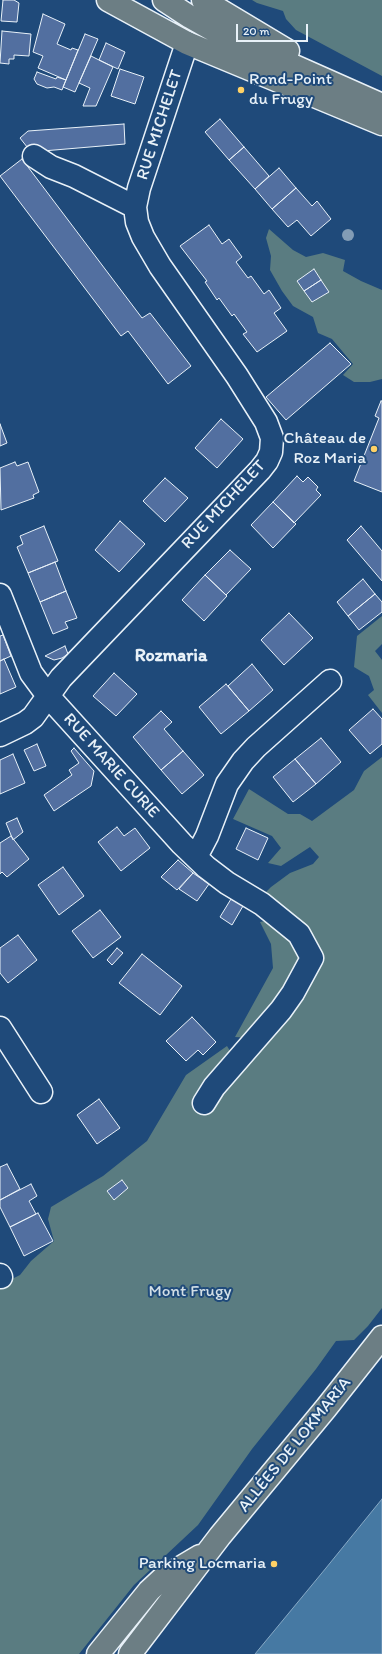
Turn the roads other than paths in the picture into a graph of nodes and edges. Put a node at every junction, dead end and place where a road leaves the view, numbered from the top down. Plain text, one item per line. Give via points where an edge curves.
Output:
1 (108, 0) edge
2 (164, 0) edge
3 (203, 0) edge
4 (187, 43) junction
5 (376, 102) edge
6 (382, 124) edge
7 (34, 156) dead end
8 (135, 207) junction
9 (0, 595) edge
10 (330, 681) dead end
11 (48, 696) junction
12 (0, 735) edge
13 (196, 857) junction
14 (0, 1028) edge
15 (40, 1092) dead end
16 (204, 1103) dead end
17 (382, 1337) edge
18 (208, 1552) junction
19 (109, 1645) edge
20 (98, 1654) edge
21 (130, 1654) edge

1 - 4 main road
2 - 5 main road via 213,30
3 - 5 main road
4 - 6 main road
4 - 8 street, RUE MICHELET
7 - 8 street
8 - 11 street, RUE MICHELET via 139,229 148,246 266,422 272,438 271,452 260,470 61,678
9 - 11 street, RUE MARIE CURIE via 31,673
10 - 13 street via 243,761 227,784
11 - 12 street, RUE MICHELET via 25,723
11 - 13 street, RUE MARIE CURIE
13 - 16 street, RUE MARIE CURIE via 227,883 262,904 298,934 312,958 281,1010 214,1087
14 - 15 street
17 - 18 main road, ALLÉES DE LOKMARIA
18 - 19 main road, ALLÉES DE LOKMARIA via 162,1578 138,1603
18 - 21 main road, ALLÉES DE LOKMARIA
19 - 20 main road, ALLÉES DE LOKMARIA

